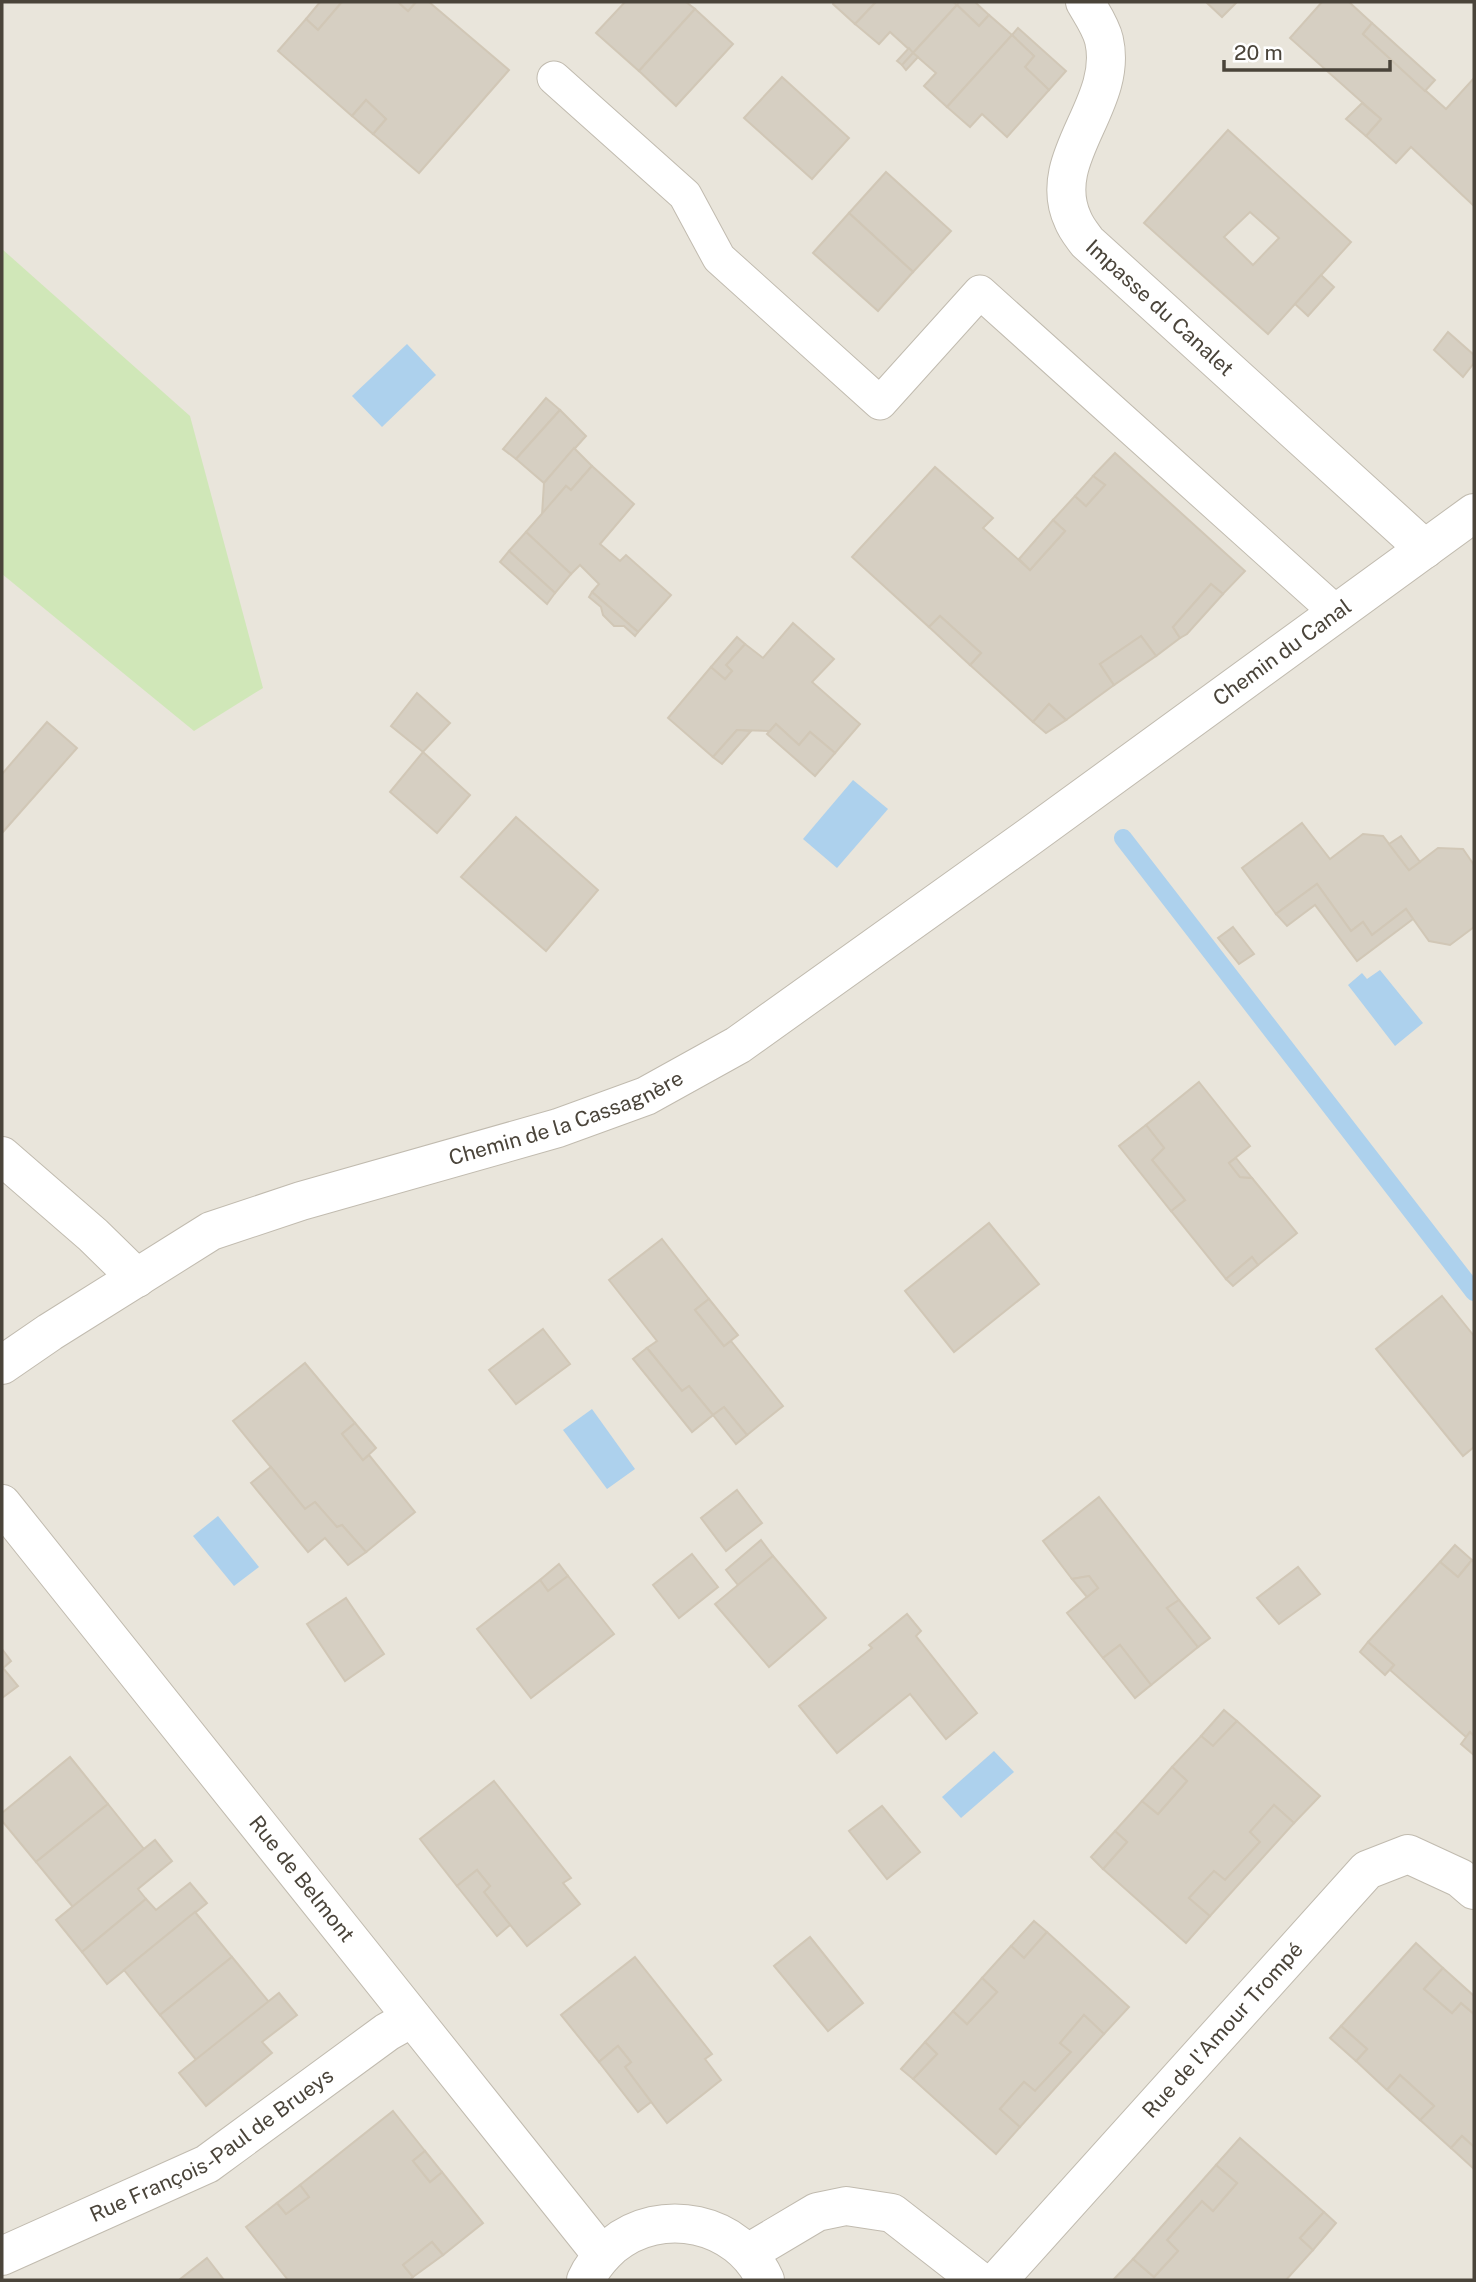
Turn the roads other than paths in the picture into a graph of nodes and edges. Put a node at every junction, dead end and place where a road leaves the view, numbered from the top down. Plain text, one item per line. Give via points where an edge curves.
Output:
1 (1085, 2) edge
2 (554, 78) dead end
3 (1474, 513) edge
4 (1425, 549) junction
5 (1337, 613) junction
6 (1090, 792) joint
7 (2, 1156) edge
8 (137, 1278) junction
9 (2, 1365) edge
10 (2, 1504) edge
11 (1474, 1891) edge
12 (412, 2018) junction
13 (2, 2256) edge
14 (594, 2267) edge
15 (756, 2267) edge
16 (978, 2280) edge
17 (998, 2280) edge

1 - 4 street, Impasse du Canalet via 1104,40 1106,63 1102,91 1067,178 1072,219 1087,242
2 - 5 lane via 685,195 719,258 880,403 980,292
3 - 4 street, Chemin du Canal
4 - 5 street, Chemin du Canal
5 - 6 street, Chemin du Canal
6 - 8 street, Chemin de la Cassagnère via 738,1045 646,1096 558,1128 211,1231
7 - 8 street
8 - 9 street, Chemin de la Cassagnère
10 - 12 street, Rue de Belmont
11 - 17 street, Rue de l'Amour Trompé via 1460,1878 1408,1854 1367,1870
12 - 13 street, Rue François-Paul de Brueys via 207,2164
12 - 14 street, Rue de Belmont
14 - 15 street, Rue de Belmont via 623,2237 672,2222 724,2235
15 - 16 street, Rue de Belmont via 817,2212 846,2206 892,2213

